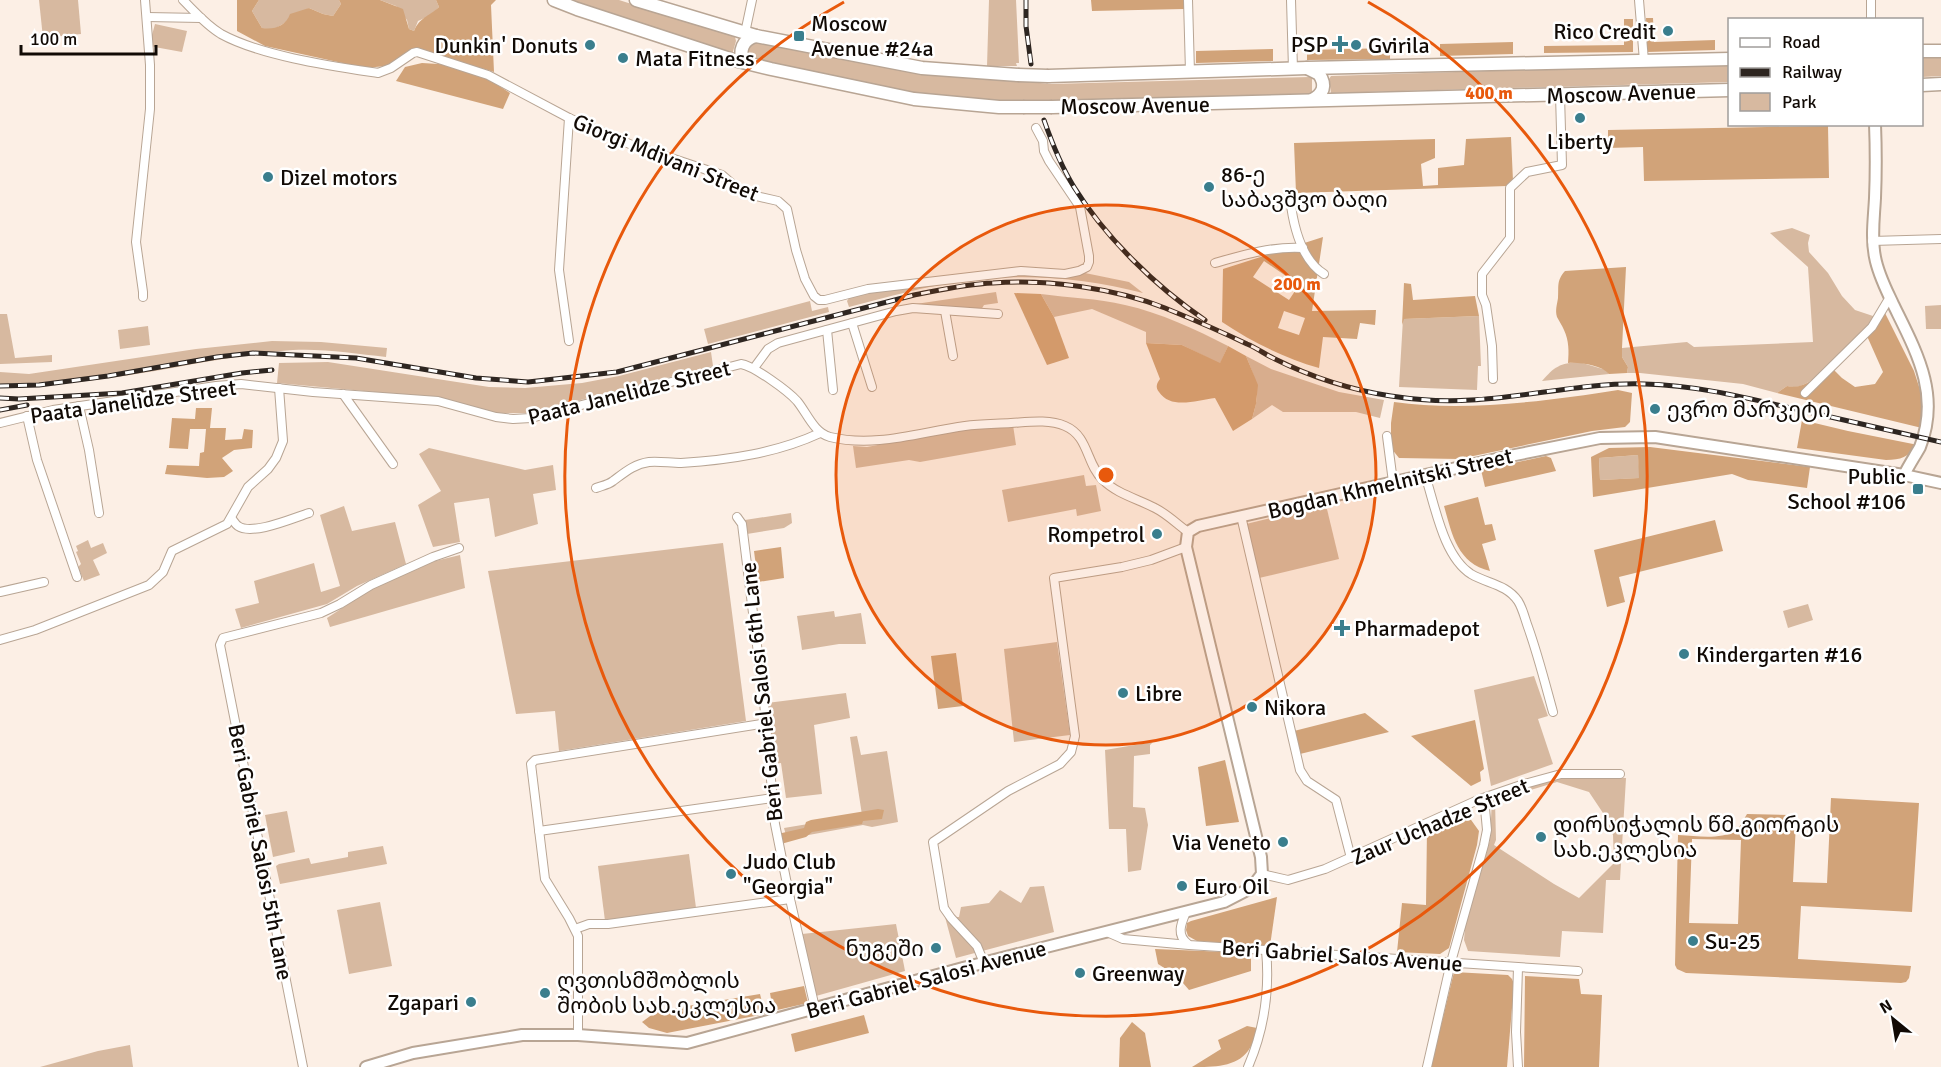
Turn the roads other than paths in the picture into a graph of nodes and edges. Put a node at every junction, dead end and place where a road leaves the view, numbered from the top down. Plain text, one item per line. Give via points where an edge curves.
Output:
1 (145, 0) edge
2 (183, 0) edge
3 (554, 0) edge
4 (636, 0) edge
5 (752, 0) edge
6 (1188, 0) edge
7 (1291, 0) edge
8 (1639, 0) edge
9 (1871, 0) edge
10 (652, 3) edge
11 (147, 17) junction
12 (201, 18) junction
13 (1871, 18) edge
14 (750, 34) junction
15 (1923, 51) edge
16 (1941, 51) edge
17 (1728, 59) edge
18 (1644, 61) junction
19 (744, 62) junction
20 (1307, 68) junction
21 (1293, 69) junction
22 (1190, 72) junction
23 (1941, 84) edge
24 (1923, 85) edge
25 (1728, 90) edge
26 (1560, 95) junction
27 (1312, 100) junction
28 (569, 118) junction
29 (1875, 126) edge
30 (1036, 128) dead end
31 (1290, 198) dead end
32 (1941, 239) edge
33 (1872, 241) junction
34 (1303, 248) junction
35 (1215, 263) dead end
36 (1324, 274) dead end
37 (142, 297) dead end
38 (1890, 297) junction
39 (945, 311) junction
40 (998, 314) dead end
41 (852, 323) junction
42 (827, 330) junction
43 (569, 341) dead end
44 (953, 356) dead end
45 (754, 368) junction
46 (1493, 379) dead end
47 (872, 387) dead end
48 (279, 388) junction
49 (833, 390) dead end
50 (1805, 393) dead end
51 (343, 394) junction
52 (79, 406) junction
53 (27, 416) junction
54 (0, 423) edge
55 (820, 433) junction
56 (1387, 436) dead end
57 (393, 464) dead end
58 (1425, 475) junction
59 (1904, 475) junction
60 (1393, 482) junction
61 (1941, 483) edge
62 (596, 488) dead end
63 (99, 513) dead end
64 (309, 513) dead end
65 (1241, 516) junction
66 (737, 517) dead end
67 (231, 518) junction
68 (1188, 532) junction
69 (1186, 547) junction
70 (459, 549) dead end
71 (77, 577) dead end
72 (44, 582) dead end
73 (0, 592) edge
74 (0, 640) edge
75 (1553, 712) dead end
76 (767, 723) junction
77 (1620, 774) dead end
78 (773, 798) junction
79 (1484, 798) junction
80 (539, 831) junction
81 (1351, 858) junction
82 (1262, 874) junction
83 (790, 899) junction
84 (1186, 912) junction
85 (575, 929) junction
86 (1107, 932) junction
87 (1189, 945) junction
88 (1266, 950) junction
89 (1451, 962) junction
90 (984, 963) junction
91 (1518, 968) junction
92 (1578, 971) dead end
93 (815, 1008) junction
94 (578, 1035) junction
95 (303, 1067) edge
96 (366, 1067) edge
97 (1248, 1067) edge
98 (1427, 1067) edge
99 (1518, 1067) edge

1 - 11 street
2 - 12 street, Giorgi Mdivani Street
3 - 19 main road, Moscow Avenue
4 - 10 main road, Moscow Avenue
5 - 14 street
6 - 22 street
7 - 21 street
8 - 18 street
9 - 13 street
10 - 14 main road, Moscow Avenue
11 - 12 street
11 - 37 street via 150,109 136,242
12 - 28 street, Giorgi Mdivani Street via 220,33 256,48 368,72 384,71 417,52 488,75
14 - 19 main road via 742,47
14 - 22 main road, Moscow Avenue, bridge via 922,68 1048,76
15 - 16 main road
17 - 18 main road, Moscow Avenue
18 - 20 main road, Moscow Avenue
19 - 27 main road, Moscow Avenue, bridge via 914,99 999,106
20 - 21 main road, Moscow Avenue
20 - 27 main road via 1319,74 1323,84 1323,92
21 - 22 main road, Moscow Avenue
23 - 24 main road
25 - 26 main road, Moscow Avenue
26 - 27 main road, Moscow Avenue
26 - 46 street via 1562,165 1527,172 1510,188 1510,238 1482,274
28 - 30 street, Giorgi Mdivani Street via 632,145 722,175 742,193 778,201 788,208 805,279 819,300 879,288 1021,271 1065,274 1087,267 1080,207 1049,161
28 - 43 street via 560,270
29 - 33 main road
31 - 34 street via 1293,223
32 - 33 street
33 - 38 main road
34 - 35 street via 1270,249
34 - 36 street
38 - 50 street via 1872,327
38 - 59 main road via 1929,385 1926,429
39 - 40 street
39 - 41 street via 913,308
39 - 44 street
41 - 42 street
41 - 47 street
42 - 45 street via 778,343 768,349
42 - 49 street
45 - 51 street, Paata Janelidze Street via 732,366 531,418 496,417 438,400
45 - 55 street, Paata Janelidze Street via 796,400
48 - 51 street, Paata Janelidze Street
48 - 52 street, Paata Janelidze Street via 216,386
48 - 67 street via 283,441 280,452 248,487
51 - 57 street
52 - 53 street, Paata Janelidze Street
52 - 63 street
53 - 54 street, Paata Janelidze Street
53 - 71 street via 37,460
55 - 62 street via 750,455 678,463 648,462
55 - 68 street via 861,441 966,426 1056,423 1081,438 1102,480 1157,509
56 - 60 street
58 - 59 main road, Bogdan Khmelnitski Street via 1584,440 1624,436 1655,437
58 - 60 main road, Bogdan Khmelnitski Street
58 - 75 street via 1447,545 1456,560 1471,574 1511,592 1520,603
59 - 61 main road, Bogdan Khmelnitski Street
60 - 65 main road, Bogdan Khmelnitski Street
64 - 67 street via 251,529 239,527
65 - 68 main road, Bogdan Khmelnitski Street
65 - 81 street via 1300,770 1307,781 1336,800
66 - 76 street, Beri Gabriel Salosi 6th Lane via 742,524
67 - 74 street via 223,527 172,551 163,572 149,585
68 - 69 main road
69 - 82 main road
69 - 90 street via 1122,567 1054,578 1076,736 1071,752 1052,770 1008,791 933,842 944,908 977,946
70 - 95 street, Beri Gabriel Salosi 5th Lane via 371,585 321,613 223,638 220,645
72 - 73 street
76 - 78 street, Beri Gabriel Salosi 6th Lane
76 - 80 street via 535,760 531,764
77 - 79 street, Zaur Uchadze Street via 1561,774
78 - 80 street
78 - 83 street, Beri Gabriel Salosi 6th Lane
79 - 81 street, Zaur Uchadze Street
79 - 89 street via 1484,845
80 - 85 street via 545,879
81 - 82 street, Zaur Uchadze Street via 1288,880
82 - 84 main road, Beri Gabriel Salosi Avenue via 1251,888 1224,902
83 - 85 street via 589,924
83 - 93 street, Beri Gabriel Salosi 6th Lane
84 - 86 main road, Beri Gabriel Salosi Avenue
84 - 87 street via 1179,929 1182,940
85 - 94 street via 579,946
86 - 87 street, Beri Gabriel Salos Avenue via 1123,939
86 - 90 main road, Beri Gabriel Salosi Avenue
87 - 88 street, Beri Gabriel Salos Avenue
88 - 89 street, Beri Gabriel Salos Avenue
88 - 97 street via 1268,975 1263,1020
89 - 91 street, Beri Gabriel Salos Avenue
89 - 98 street
90 - 93 main road, Beri Gabriel Salosi Avenue
91 - 92 street, Beri Gabriel Salos Avenue
91 - 99 street
93 - 94 main road, Beri Gabriel Salosi Avenue via 687,1043
94 - 96 main road, Beri Gabriel Salosi Avenue via 522,1035 413,1053

